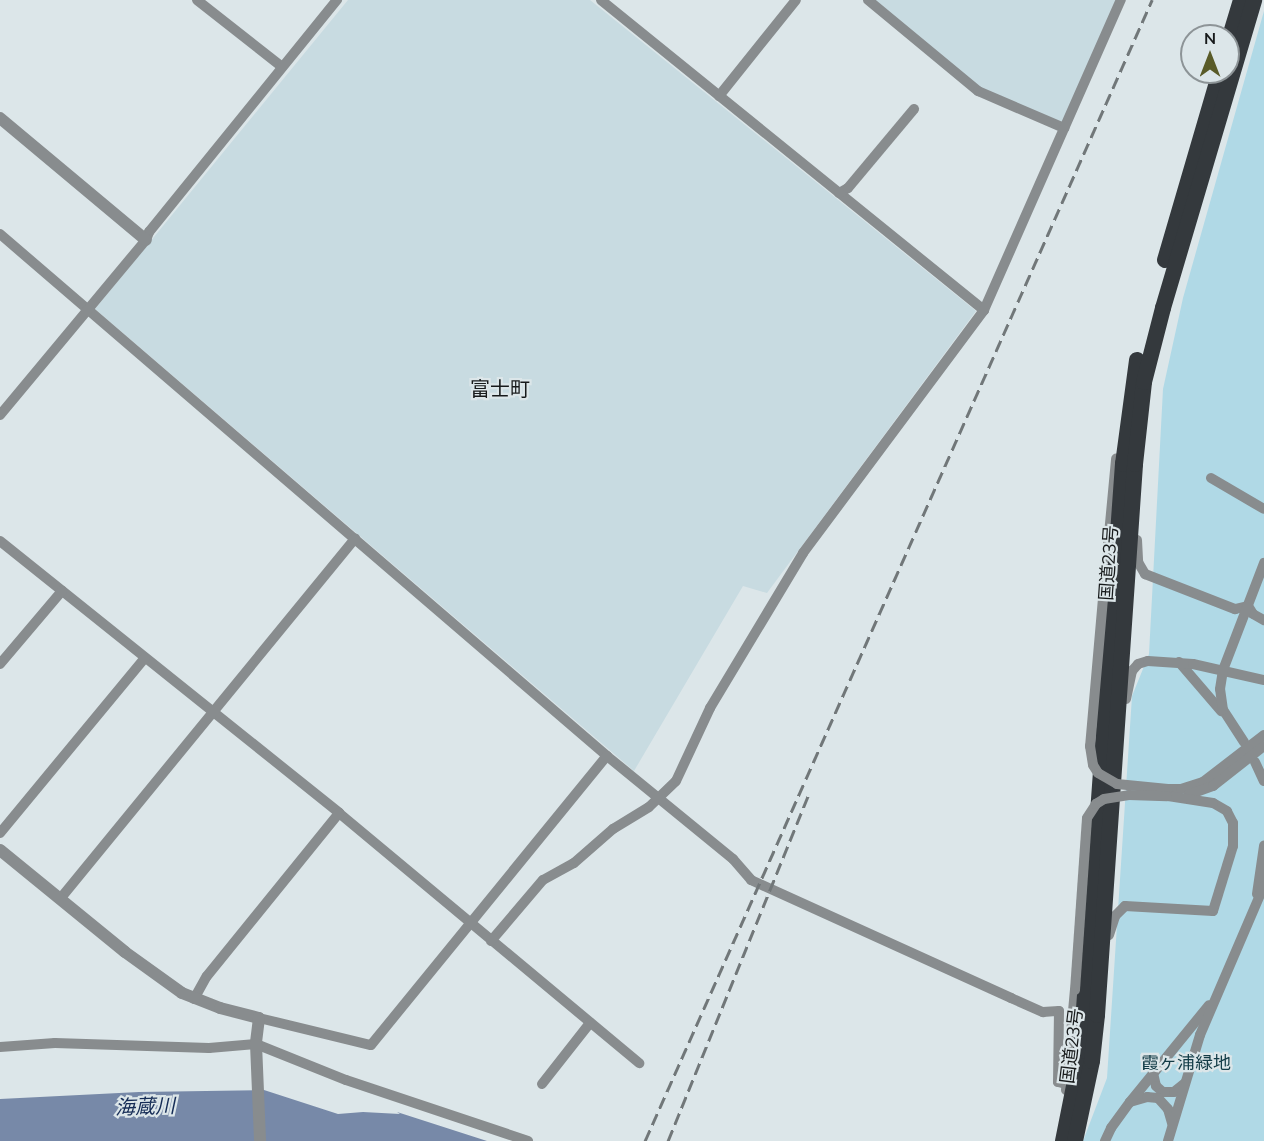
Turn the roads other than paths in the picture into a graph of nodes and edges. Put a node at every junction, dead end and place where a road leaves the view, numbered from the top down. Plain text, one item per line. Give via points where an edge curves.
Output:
1 (197, 0) edge
2 (337, 0) edge
3 (601, 0) edge
4 (796, 0) edge
5 (868, 0) edge
6 (1121, 0) edge
7 (1241, 0) edge
8 (1254, 0) edge
9 (1234, 24) edge
10 (282, 67) junction
11 (1216, 84) edge
12 (719, 96) junction
13 (914, 109) dead end
14 (0, 118) edge
15 (1064, 129) junction
16 (839, 193) junction
17 (0, 234) edge
18 (146, 240) junction
19 (88, 309) junction
20 (984, 310) junction
21 (1133, 382) junction
22 (0, 415) edge
23 (1135, 464) junction
24 (1211, 478) dead end
25 (1264, 509) edge
26 (355, 538) junction
27 (0, 541) edge
28 (1264, 563) edge
29 (62, 591) junction
30 (1248, 606) junction
31 (1264, 620) edge
32 (145, 658) junction
33 (1179, 662) junction
34 (0, 664) edge
35 (1223, 670) junction
36 (1264, 680) edge
37 (213, 710) junction
38 (1227, 718) junction
39 (1264, 735) edge
40 (1244, 742) dead end
41 (1264, 747) edge
42 (608, 756) junction
43 (1259, 768) edge
44 (1264, 781) edge
45 (1167, 793) junction
46 (658, 797) junction
47 (1111, 809) junction
48 (339, 813) junction
49 (0, 833) edge
50 (1264, 846) edge
51 (0, 850) edge
52 (1264, 886) edge
53 (60, 899) junction
54 (472, 923) junction
55 (491, 940) junction
56 (1241, 942) junction
57 (1221, 987) junction
58 (194, 999) junction
59 (259, 1018) junction
60 (590, 1023) junction
61 (256, 1046) junction
62 (0, 1047) edge
63 (1092, 1061) junction
64 (639, 1063) dead end
65 (1153, 1073) junction
66 (1185, 1082) junction
67 (542, 1084) dead end
68 (1066, 1084) junction
69 (1130, 1102) junction
70 (1172, 1127) junction
71 (260, 1141) edge
72 (528, 1141) edge
73 (1058, 1141) edge
74 (1063, 1141) edge
75 (1075, 1141) edge
76 (1105, 1141) edge
77 (1168, 1141) edge

1 - 10 street
2 - 10 street
3 - 12 street
4 - 12 street
5 - 15 street via 978,91
6 - 15 street
7 - 9 highway
8 - 23 highway, 国道23号 via 1152,344
10 - 18 street
11 - 21 highway, 国道23号
12 - 16 street
13 - 16 street via 848,188
14 - 18 street
15 - 20 street
16 - 20 street
17 - 19 street
18 - 19 street
19 - 22 street
19 - 26 street
20 - 46 street via 803,553 710,708 676,781
21 - 45 street, bridge via 1115,465 1090,746 1098,773 1117,784
21 - 74 highway, 国道23号 via 1123,464 1081,1052
23 - 30 street via 1137,555 1142,571 1235,609
23 - 47 highway, 国道23号
24 - 25 street
26 - 37 street
26 - 42 street
27 - 29 street
28 - 30 street
29 - 32 street
29 - 34 street
30 - 31 street via 1252,614
30 - 35 street
32 - 37 street
32 - 49 street
33 - 35 street
33 - 38 street
33 - 47 street via 1148,661 1132,671
35 - 36 street
35 - 38 street via 1220,697
37 - 48 street
37 - 53 street
38 - 40 street
39 - 45 street via 1213,777
41 - 45 street via 1204,790 1182,796
42 - 46 street
42 - 54 street
43 - 44 street
45 - 63 street via 1213,803 1231,817 1234,836 1222,884 1213,911 1130,905 1118,910 1109,934
45 - 68 street, bridge via 1110,797 1096,804 1087,818
46 - 55 street via 574,863 543,880
46 - 68 street via 759,885 1049,1012 1059,1011 1058,1082
47 - 63 highway, 国道23号
48 - 54 street
48 - 58 street via 207,976
50 - 56 street via 1258,890
51 - 53 street
52 - 56 street
53 - 58 street via 124,952
54 - 55 street
54 - 59 street via 371,1046
55 - 60 street
56 - 57 street
57 - 65 street
57 - 66 street
58 - 59 street
59 - 61 street
60 - 64 street
60 - 67 street
61 - 62 street via 55,1043
61 - 71 street
61 - 72 street
63 - 75 highway, 国道23号
65 - 66 street via 1156,1086 1163,1092 1174,1092
65 - 69 street
66 - 70 street
68 - 73 street
69 - 70 street via 1147,1096 1158,1098 1168,1109
69 - 76 street
70 - 77 street

